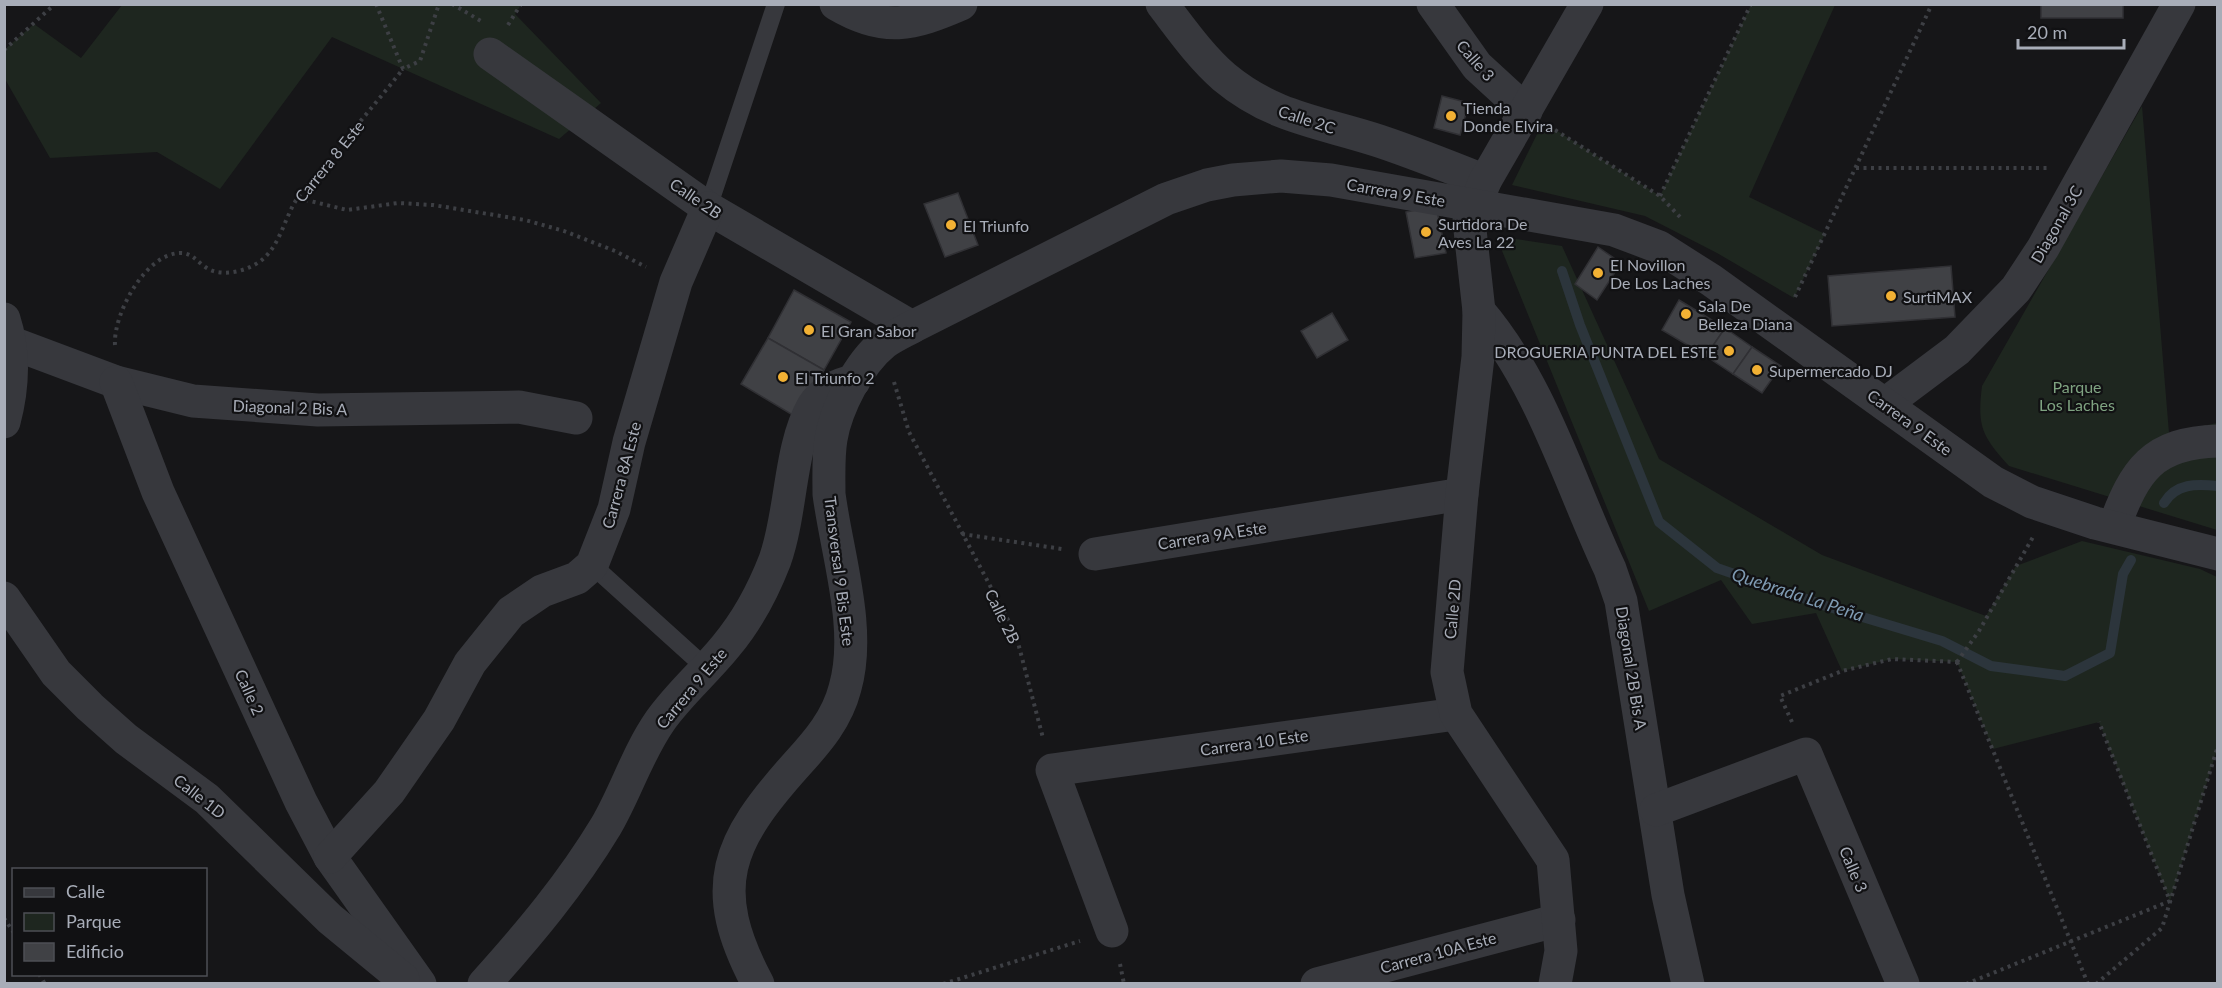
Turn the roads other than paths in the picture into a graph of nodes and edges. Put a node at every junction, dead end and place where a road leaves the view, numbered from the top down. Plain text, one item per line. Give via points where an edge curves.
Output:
1 (776, 4) edge
2 (836, 4) edge
3 (961, 4) edge
4 (1162, 4) edge
5 (1433, 4) edge
6 (1587, 4) edge
7 (2179, 4) edge
8 (490, 54) dead end
9 (1526, 111) junction
10 (1479, 194) junction
11 (708, 208) junction
12 (1479, 311) junction
13 (912, 327) junction
14 (8, 331) edge
15 (854, 381) junction
16 (116, 382) junction
17 (1885, 404) junction
18 (576, 418) dead end
19 (4, 422) edge
20 (2217, 441) edge
21 (1462, 494) junction
22 (2114, 527) junction
23 (1095, 554) road end
24 (2217, 554) edge
25 (592, 566) junction
26 (4, 598) edge
27 (706, 668) junction
28 (1456, 714) junction
29 (1656, 810) junction
30 (330, 857) junction
31 (1558, 920) junction
32 (1112, 931) road end
33 (410, 984) edge
34 (420, 984) edge
35 (483, 984) edge
36 (758, 984) edge
37 (1317, 984) edge
38 (1555, 984) edge
39 (1688, 984) edge
40 (1903, 984) edge

1 - 11 lane, Carrera 8A Este
2 - 3 street via 868,20 904,23 921,22
4 - 10 street, Calle 2C via 1202,56 1224,77 1275,110 1398,147
5 - 9 street, Calle 3 via 1477,66
6 - 9 street
7 - 17 street, Diagonal 3C via 2016,289 1957,350
8 - 11 street, Calle 2B
9 - 10 street
10 - 12 street, Calle 2D via 1469,221
10 - 13 street, Carrera 9 Este via 1281,176 1207,185 1147,208
10 - 17 street, Carrera 9 Este via 1614,230 1659,247
11 - 13 street, Calle 2B
11 - 25 street, Carrera 8A Este via 676,282 629,442 614,509
12 - 21 street, Calle 2D
12 - 29 street, Diagonal 2B Bis A via 1498,332 1527,381 1614,579 1629,633
13 - 15 street, Transversal 9 Bis Este via 883,344
14 - 16 street, Diagonal 2 Bis A
14 - 19 street via 12,375
15 - 27 street, Carrera 9 Este via 825,393 814,405 798,451 785,527 762,590 726,646
15 - 36 street, Transversal 9 Bis Este via 833,431 829,469 829,494 851,644 845,689 826,730 765,803 741,839 729,874 729,908 735,936
16 - 18 street, Diagonal 2 Bis A via 233,406 404,410 519,407
16 - 30 street, Calle 2 via 158,492 274,746
17 - 22 street, Carrera 9 Este via 1993,482 2051,508
20 - 22 street via 2181,445 2151,460 2131,485
21 - 23 street, Carrera 9A Este
21 - 28 street, Calle 2D via 1447,672
22 - 24 street, Carrera 9 Este
25 - 27 lane
25 - 30 street via 578,578 542,591 511,612 470,663 439,720 402,775
26 - 33 street, Calle 1D via 56,673 90,707 207,799 330,918
27 - 35 street, Carrera 9 Este via 659,723 584,861 538,923
28 - 31 street, Calle 2D via 1553,860
28 - 32 street, Carrera 10 Este via 1052,770
29 - 39 street, Diagonal 2B Bis A via 1668,895
29 - 40 street, Calle 3 via 1806,754
30 - 34 street, Calle 2
31 - 37 street, Carrera 10A Este
31 - 38 street, Calle 2D via 1561,951

